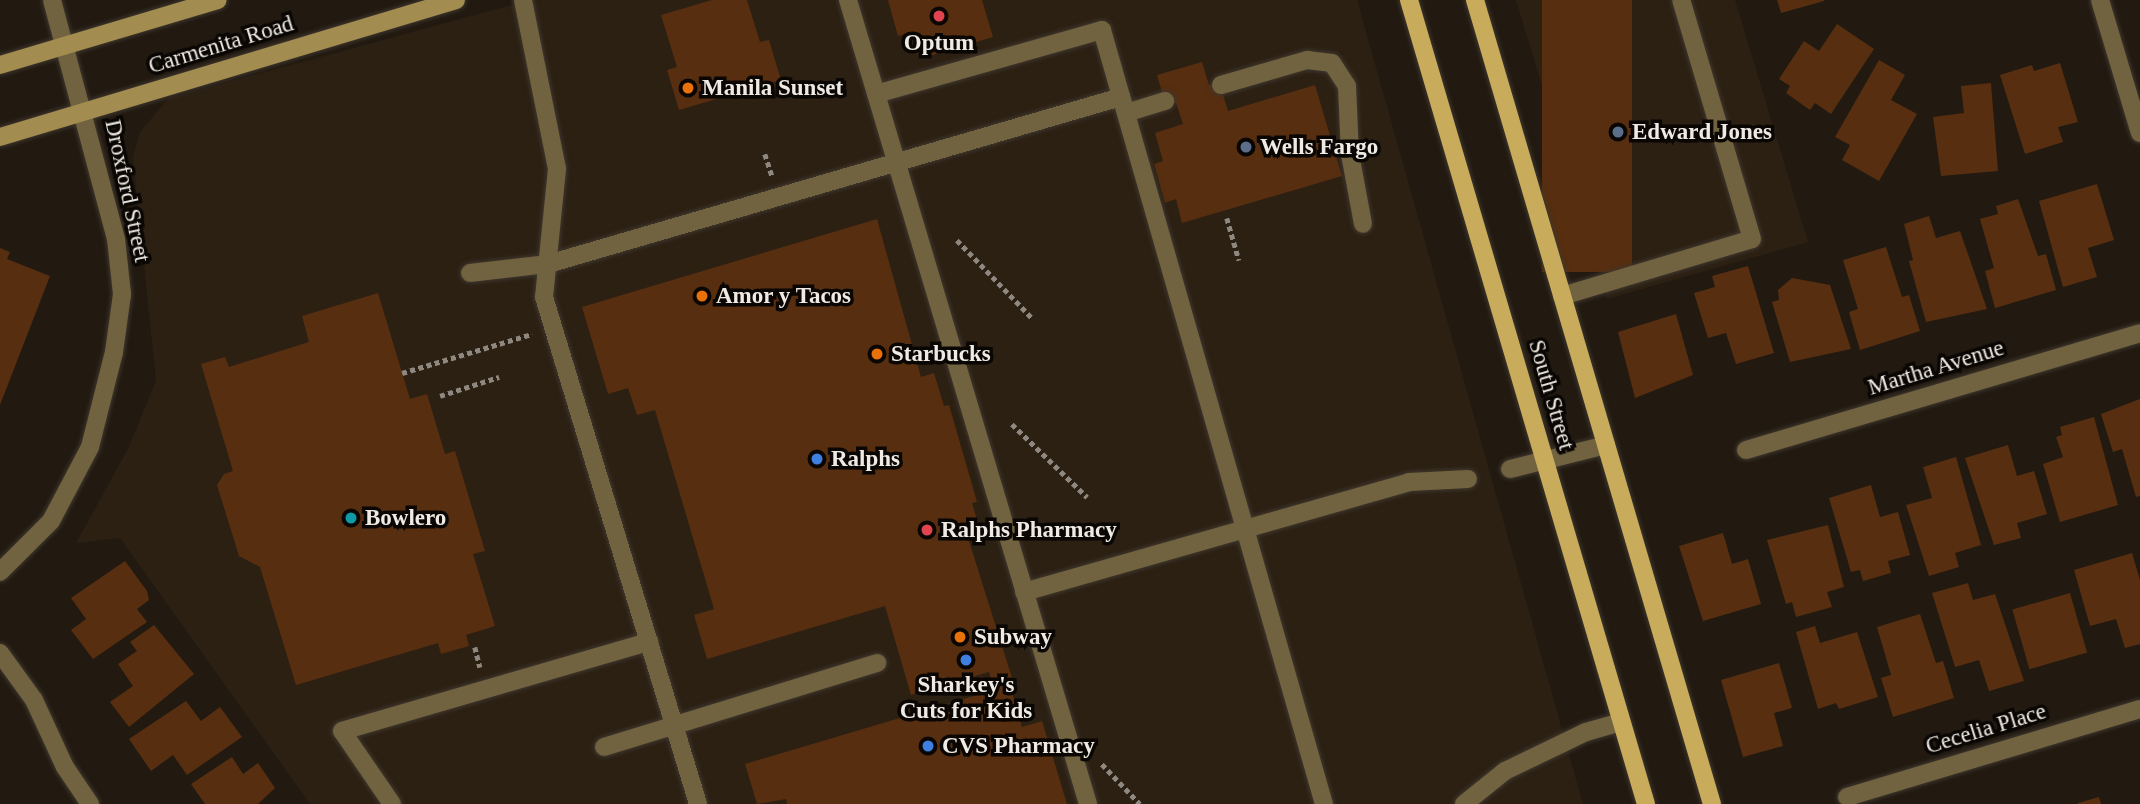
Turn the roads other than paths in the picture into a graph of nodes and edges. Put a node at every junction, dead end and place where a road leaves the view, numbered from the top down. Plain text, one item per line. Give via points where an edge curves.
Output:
1 (52, 0) edge
2 (218, 0) edge
3 (456, 0) edge
4 (523, 0) edge
5 (848, 0) edge
6 (1409, 0) edge
7 (1475, 0) edge
8 (1681, 0) edge
9 (2100, 0) edge
10 (65, 45) junction
11 (0, 65) edge
12 (1221, 85) dead end
13 (876, 94) junction
14 (1165, 101) dead end
15 (1124, 105) junction
16 (85, 111) junction
17 (2140, 133) edge
18 (0, 137) edge
19 (896, 162) junction
20 (1363, 224) dead end
21 (548, 264) junction
22 (470, 273) dead end
23 (1562, 296) junction
24 (2140, 332) edge
25 (1606, 445) junction
26 (1746, 450) dead end
27 (1545, 461) junction
28 (1510, 469) dead end
29 (1468, 479) dead end
30 (1245, 528) junction
31 (0, 572) edge
32 (1024, 592) junction
33 (649, 642) junction
34 (0, 653) edge
35 (877, 663) dead end
36 (2140, 709) edge
37 (1621, 722) junction
38 (674, 726) junction
39 (604, 747) dead end
40 (1847, 797) dead end
41 (90, 804) edge
42 (392, 804) edge
43 (698, 804) edge
44 (1088, 804) edge
45 (1324, 804) edge
46 (1464, 804) edge
47 (1646, 804) edge
48 (1712, 804) edge

1 - 10 street, Droxford Street
2 - 10 main road, Carmenita Road
3 - 16 main road, Carmenita Road
4 - 21 street via 557,169
5 - 13 street
6 - 27 main road, South Street
7 - 23 main road, South Street
8 - 23 street via 1752,239
9 - 17 street
10 - 11 main road, Carmenita Road
10 - 16 street, Droxford Street
12 - 20 street via 1307,60 1332,63 1347,86 1350,154
13 - 15 street via 1102,30
13 - 19 street
14 - 15 street
15 - 19 street
15 - 30 street
16 - 18 main road, Carmenita Road
16 - 31 street, Droxford Street via 116,239 122,294 114,352 90,447 51,521
19 - 21 street
19 - 32 street
21 - 22 street
21 - 33 street via 544,297
23 - 25 main road, South Street
24 - 26 street, Martha Avenue
25 - 27 street
25 - 48 main road, South Street
27 - 28 street
27 - 37 main road, South Street
29 - 30 street via 1409,482
30 - 32 street
30 - 45 street
32 - 44 street
33 - 38 street
33 - 42 street via 342,731
34 - 41 street via 34,700 65,767
35 - 38 street
36 - 40 street, Cecelia Place
37 - 46 street via 1586,732 1505,771
37 - 47 main road, South Street
38 - 39 street
38 - 43 street

